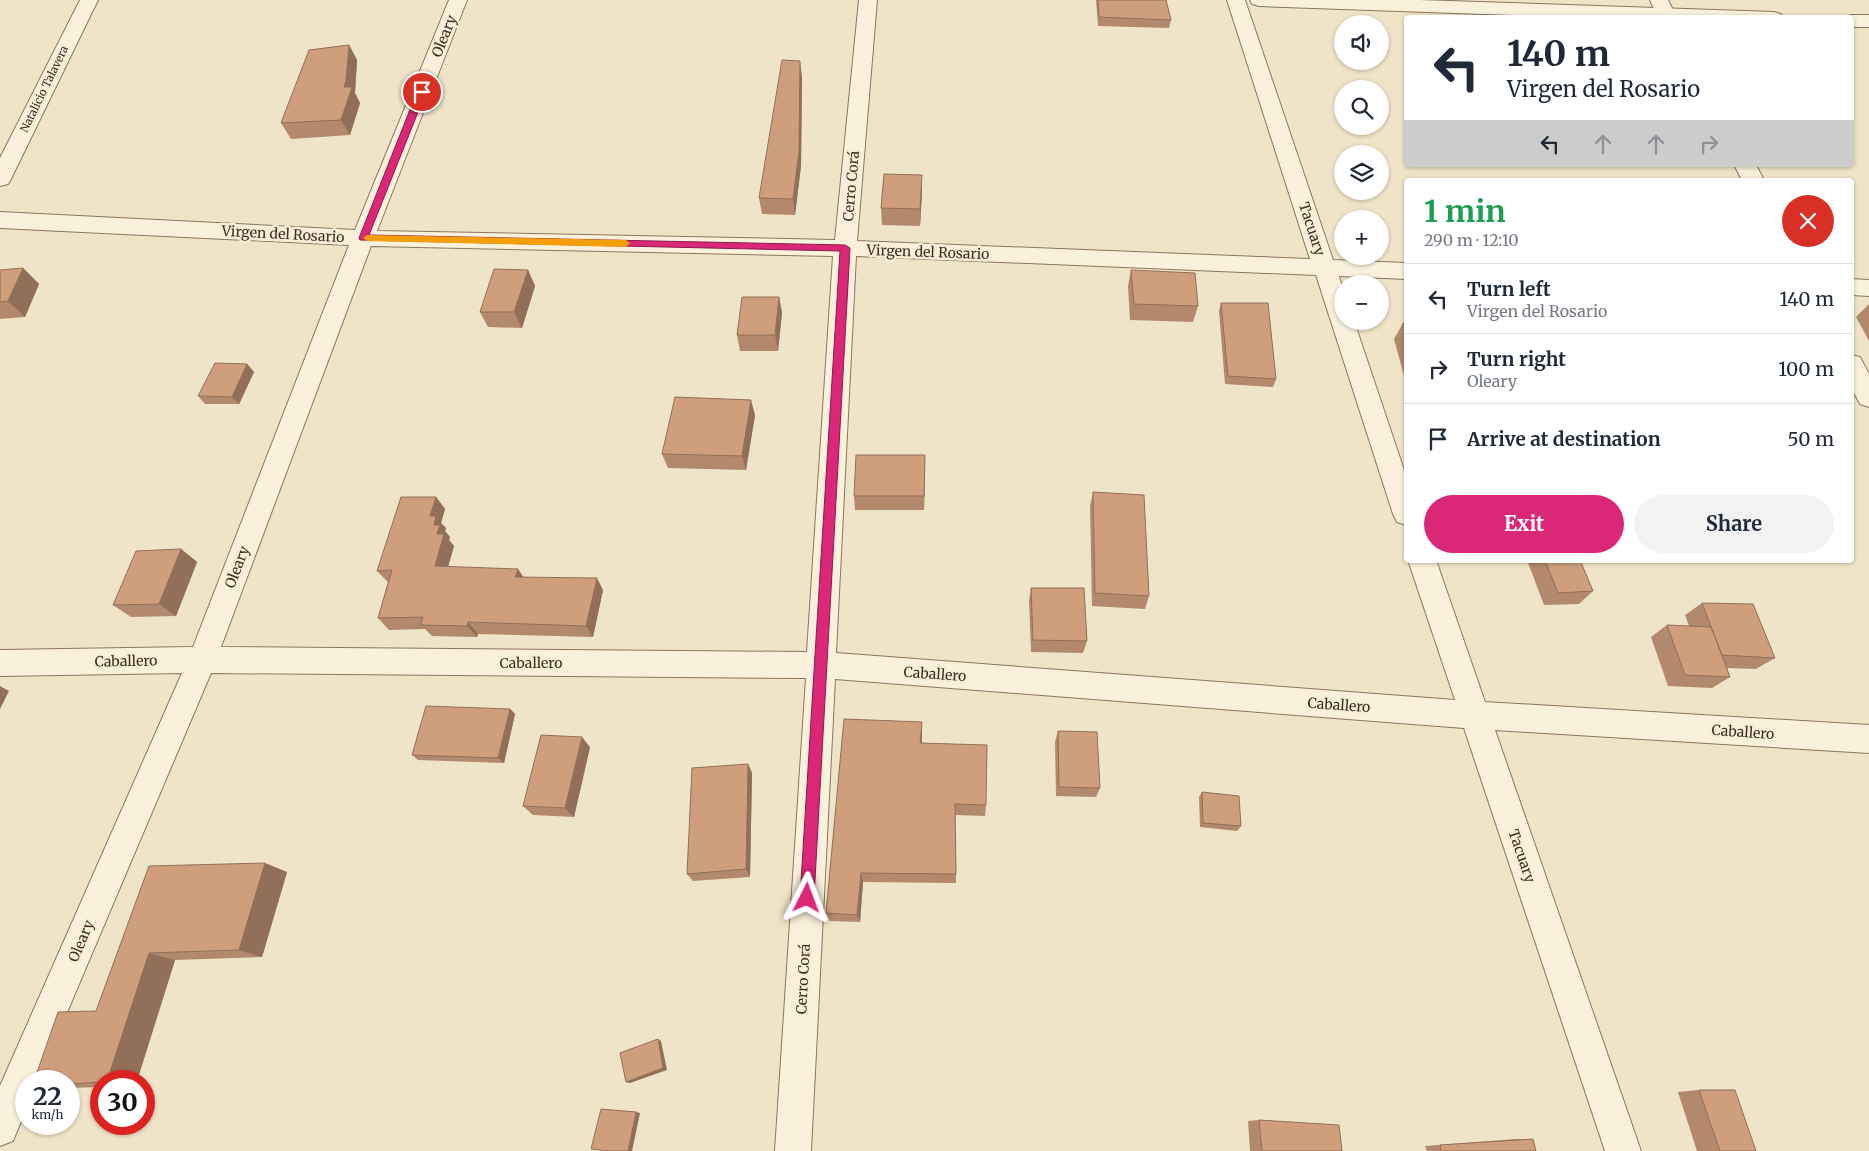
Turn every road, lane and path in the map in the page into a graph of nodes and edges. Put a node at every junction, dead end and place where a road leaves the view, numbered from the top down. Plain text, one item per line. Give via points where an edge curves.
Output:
1 (89, 0) edge
2 (458, 0) edge
3 (868, 0) edge
4 (1236, 0) edge
5 (1259, 0) edge
6 (1664, 10) edge
7 (1733, 15) edge
8 (1854, 21) edge
9 (1869, 22) edge
10 (0, 179) edge
11 (0, 220) edge
12 (363, 238) junction
13 (845, 248) junction
14 (1325, 268) junction
15 (1404, 271) edge
16 (1854, 287) edge
17 (1869, 288) edge
18 (1854, 370) edge
19 (1869, 397) edge
20 (1404, 508) edge
21 (1423, 563) edge
22 (202, 660) junction
23 (0, 663) edge
24 (820, 665) junction
25 (1473, 715) junction
26 (1869, 740) edge
27 (0, 1128) edge
28 (793, 1151) edge
29 (1624, 1151) edge

1 - 10 street, Natalicio Talavera
2 - 12 street, Oleary
3 - 13 street, Cerro Corá
4 - 14 street, Tacuary
5 - 6 street
6 - 7 street
8 - 9 street
11 - 12 street, Virgen del Rosario
12 - 13 street, Virgen del Rosario
12 - 22 street, Oleary
13 - 14 street, Virgen del Rosario
13 - 24 street, Cerro Corá
14 - 15 street, Virgen del Rosario
14 - 20 street, Tacuary
16 - 17 street
18 - 19 street
21 - 25 street, Tacuary
22 - 23 street, Caballero
22 - 24 street, Caballero
22 - 27 street, Oleary
24 - 25 street, Caballero
24 - 28 street, Cerro Corá
25 - 26 street, Caballero
25 - 29 street, Tacuary

